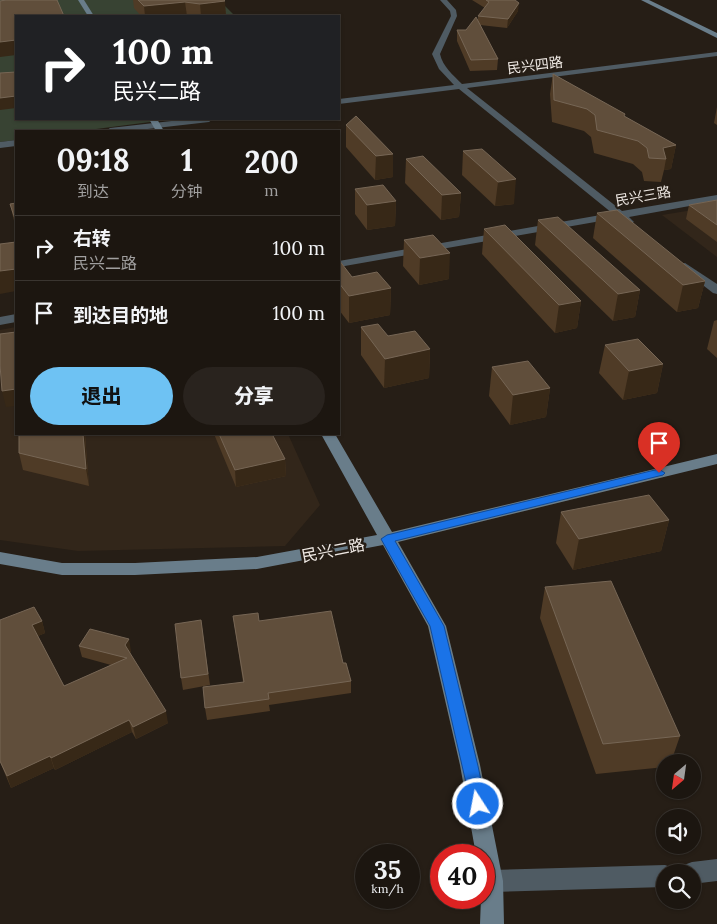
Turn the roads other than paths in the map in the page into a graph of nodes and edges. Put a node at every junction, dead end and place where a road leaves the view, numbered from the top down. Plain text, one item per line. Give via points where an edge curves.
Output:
1 (81, 0) edge
2 (443, 0) edge
3 (644, 0) edge
4 (656, 0) edge
5 (90, 15) edge
6 (717, 30) edge
7 (717, 36) edge
8 (717, 54) edge
9 (461, 88) junction
10 (340, 102) edge
11 (200, 120) edge
12 (156, 125) edge
13 (118, 130) edge
14 (15, 143) edge
15 (0, 145) edge
16 (717, 198) edge
17 (620, 215) junction
18 (635, 226) edge
19 (680, 261) edge
20 (340, 264) edge
21 (717, 290) edge
22 (15, 318) edge
23 (0, 321) edge
24 (329, 435) edge
25 (717, 459) edge
26 (387, 539) junction
27 (0, 559) edge
28 (485, 844) edge
29 (717, 870) edge
30 (701, 872) edge
31 (656, 876) edge
32 (495, 881) edge
33 (492, 909) edge
34 (492, 924) edge

1 - 5 street
2 - 9 street via 453,10 454,16 436,60
3 - 7 street
4 - 6 street
8 - 9 street, 民兴四路
9 - 10 street, 民兴四路
9 - 17 street
11 - 12 street
12 - 13 street
14 - 15 street
16 - 17 street, 民兴三路
17 - 18 street
17 - 20 street, 民兴三路
19 - 21 street
22 - 23 street
24 - 26 street
25 - 26 street, 民兴二路
26 - 27 street, 民兴二路 via 248,563 135,569 62,569
26 - 28 street via 437,626
29 - 30 street
31 - 32 street
33 - 34 street

